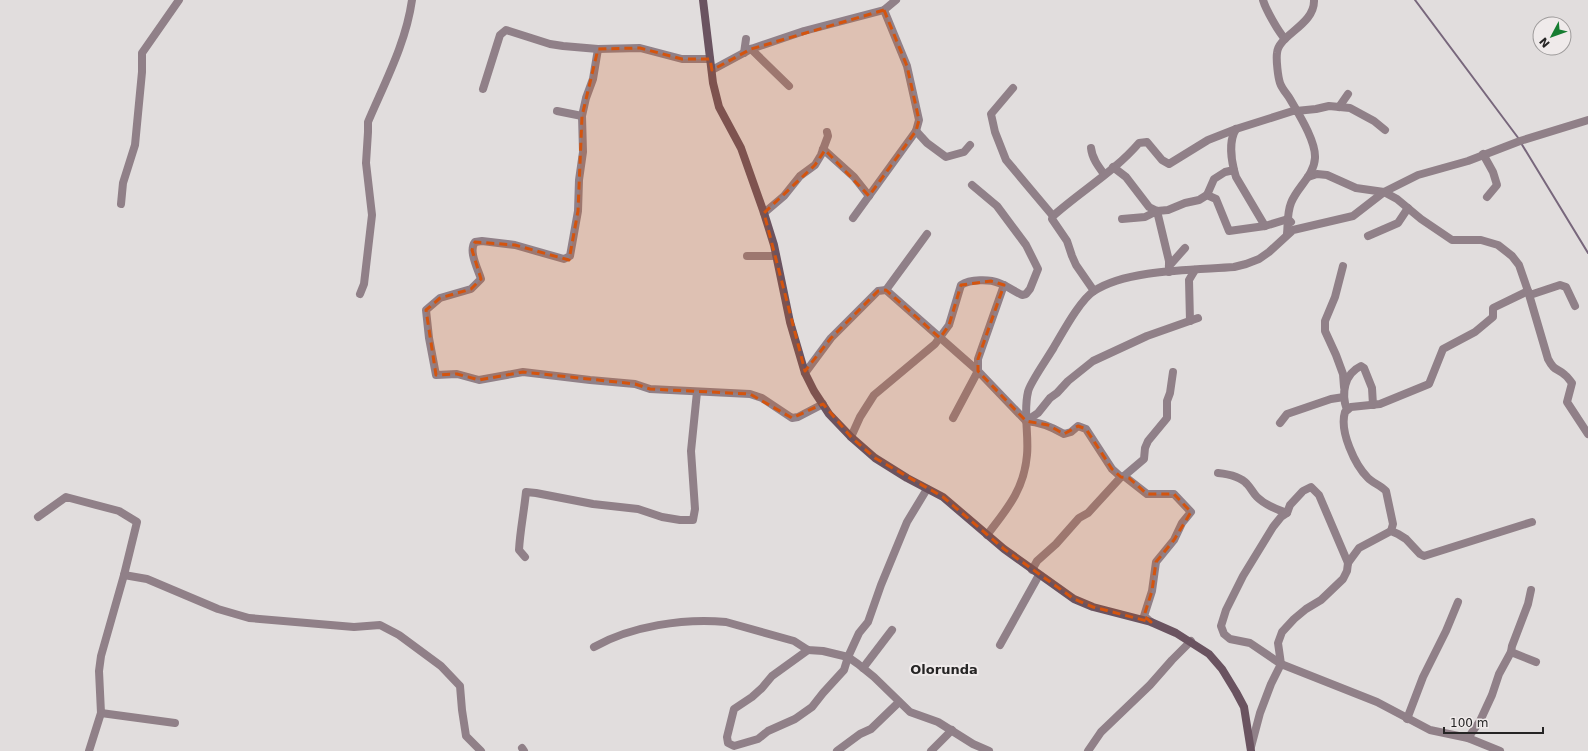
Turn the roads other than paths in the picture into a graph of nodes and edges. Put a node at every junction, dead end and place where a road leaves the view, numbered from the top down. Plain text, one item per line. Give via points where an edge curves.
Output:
1 (179, 0) edge
2 (412, 0) edge
3 (703, 0) edge
4 (896, 0) edge
5 (1263, 0) edge
6 (1314, 0) edge
7 (884, 10) junction
8 (746, 39) dead end
9 (1285, 39) junction
10 (598, 49) junction
11 (748, 51) junction
12 (710, 59) junction
13 (712, 70) junction
14 (789, 86) dead end
15 (1013, 88) dead end
16 (482, 89) dead end
17 (1348, 94) dead end
18 (1339, 107) junction
19 (1296, 110) junction
20 (557, 111) dead end
21 (582, 116) junction
22 (1588, 120) edge
23 (1236, 129) junction
24 (1385, 130) dead end
25 (916, 131) junction
26 (828, 132) dead end
27 (970, 145) dead end
28 (1091, 148) dead end
29 (823, 149) junction
30 (1483, 154) junction
31 (1113, 167) junction
32 (1234, 170) junction
33 (1104, 174) junction
34 (1308, 177) junction
35 (972, 185) dead end
36 (1384, 192) junction
37 (869, 196) junction
38 (1207, 196) junction
39 (1487, 198) dead end
40 (121, 204) dead end
41 (1408, 208) junction
42 (1157, 211) junction
43 (764, 213) junction
44 (1053, 216) junction
45 (853, 218) dead end
46 (1122, 219) dead end
47 (1288, 219) junction
48 (1265, 226) junction
49 (1298, 229) junction
50 (927, 234) dead end
51 (1287, 234) junction
52 (1368, 236) dead end
53 (1185, 248) dead end
54 (747, 256) dead end
55 (776, 256) junction
56 (1343, 266) dead end
57 (1169, 269) junction
58 (1195, 270) junction
59 (1004, 285) junction
60 (886, 290) junction
61 (1094, 291) junction
62 (1529, 293) junction
63 (360, 294) dead end
64 (1575, 306) dead end
65 (940, 338) junction
66 (978, 371) junction
67 (1173, 372) dead end
68 (806, 373) junction
69 (1344, 387) junction
70 (697, 392) junction
71 (1344, 397) junction
72 (823, 404) junction
73 (1373, 405) junction
74 (1347, 410) junction
75 (953, 418) dead end
76 (1026, 421) junction
77 (1280, 423) dead end
78 (1588, 434) edge
79 (851, 437) junction
80 (1218, 473) dead end
81 (1123, 477) junction
82 (927, 489) junction
83 (1287, 513) junction
84 (38, 516) dead end
85 (1532, 522) dead end
86 (1391, 531) junction
87 (987, 535) junction
88 (525, 557) dead end
89 (1348, 563) junction
90 (1036, 572) junction
91 (124, 575) junction
92 (1531, 590) dead end
93 (1458, 602) dead end
94 (1151, 622) junction
95 (892, 630) dead end
96 (1191, 641) junction
97 (1000, 645) dead end
98 (594, 647) dead end
99 (808, 650) junction
100 (1511, 652) junction
101 (848, 657) junction
102 (1536, 662) dead end
103 (1281, 664) junction
104 (863, 668) junction
105 (899, 702) junction
106 (100, 713) junction
107 (1407, 719) junction
108 (175, 723) dead end
109 (952, 730) junction
110 (1468, 738) junction
111 (1251, 749) edge
112 (89, 751) edge
113 (481, 751) edge
114 (837, 751) edge
115 (930, 751) edge
116 (988, 751) edge
117 (1088, 751) edge
118 (1500, 751) edge

1 - 40 street via 142,53 135,145 123,183
2 - 63 street via 404,37 368,122 366,162 372,215 364,284
3 - 12 street
4 - 7 street
5 - 9 street via 1266,10
6 - 9 street via 1314,7 1304,23
7 - 11 street via 804,31
7 - 25 street via 907,66 919,120
8 - 11 street
9 - 19 street via 1277,51 1280,83
10 - 12 street via 640,48 682,59
10 - 16 street via 550,44 506,30 500,35
10 - 21 street via 593,79
11 - 13 street
11 - 14 street
12 - 13 street
13 - 43 street via 719,107 741,148
15 - 44 street via 991,114 995,132 1006,160
17 - 18 street
18 - 19 street
18 - 24 street via 1350,108 1363,114
19 - 23 street
19 - 34 street via 1308,134 1315,157
20 - 21 street
21 - 70 street via 583,152 578,211 570,256 560,259 515,245 475,242 472,250 481,279 471,288 440,298 426,310 436,375 457,374 479,380 523,372
22 - 30 street
23 - 31 street via 1208,140 1169,164 1162,160 1147,142 1139,142
23 - 32 street via 1232,134 1231,159
25 - 27 street via 932,148 946,157 964,152
25 - 37 street
26 - 29 street
28 - 33 street
29 - 37 street via 854,177
29 - 43 street via 815,165 800,176 784,196
30 - 36 street via 1468,161 1418,175
30 - 39 street via 1497,185
31 - 33 street
31 - 42 street via 1126,177 1149,207
32 - 38 street via 1214,179
32 - 48 street
33 - 44 street
34 - 36 street via 1317,174 1327,175 1356,188
34 - 47 street via 1291,203
35 - 59 street via 997,206 1026,245 1038,268 1026,294 1022,295
36 - 41 street via 1397,198
36 - 49 street via 1353,216
37 - 45 street
38 - 42 street via 1168,210
38 - 48 street via 1216,199 1229,231
41 - 52 street via 1398,223
41 - 62 street via 1452,240 1481,240 1498,245 1519,265
42 - 46 street via 1145,217
42 - 57 street
43 - 55 street
44 - 61 street via 1054,225 1067,241 1072,256
47 - 48 street
47 - 49 street
47 - 51 street
49 - 51 street
50 - 60 street
51 - 58 street via 1259,259 1246,264
53 - 57 street
54 - 55 street
55 - 68 street via 790,322
56 - 69 street via 1335,298 1325,321 1325,331 1343,374
57 - 58 street
57 - 61 street via 1123,279
58 - 76 street via 1189,280 1194,320 1138,340 1093,361 1050,398 1038,413
59 - 65 street via 991,281 969,281 961,285 949,325
59 - 66 street via 978,359
60 - 65 street
60 - 68 street via 878,291 831,338
61 - 76 street via 1080,306 1028,390
62 - 64 street via 1560,285 1566,287
62 - 73 street via 1493,308 1493,317 1475,332 1442,349 1429,384
62 - 78 street via 1548,359 1552,366 1566,375 1572,383 1567,402
65 - 66 street
65 - 79 street via 874,395 860,416
66 - 75 street
66 - 76 street
67 - 81 street via 1167,400 1167,418 1148,441 1144,459
68 - 72 street
69 - 71 street
69 - 73 street via 1349,377 1361,366 1372,388
70 - 72 street via 750,394 762,398 792,418
70 - 88 street via 691,451 695,509 692,520 662,517 638,509 526,492 519,550
71 - 74 street
71 - 77 street via 1287,414
72 - 79 street
73 - 74 street via 1351,407
74 - 86 street via 1344,416 1348,443 1367,477 1386,491
76 - 81 street via 1048,425 1064,434 1078,426 1086,429 1112,469
76 - 87 street via 1028,455 1017,494
79 - 82 street via 875,458
80 - 83 street via 1240,478 1257,497
81 - 90 street via 1037,561
81 - 94 street via 1147,494 1174,494 1191,512 1174,540 1156,562 1152,591 1144,616
82 - 87 street via 943,498
82 - 101 street via 907,522 868,622 859,633
83 - 89 street via 1290,505 1303,491 1311,487 1319,495
83 - 103 street via 1273,527 1243,576 1221,626 1224,634 1230,639 1250,644
84 - 91 street via 66,497 119,511 137,522
85 - 86 street via 1424,556
86 - 89 street via 1359,548
87 - 90 street
89 - 103 street via 1347,571 1335,587 1294,619 1282,632 1278,643
90 - 94 street via 1074,599 1093,607
90 - 97 street
91 - 106 street via 101,656
91 - 113 street via 147,579 218,609 249,618 354,627 380,625 441,666 460,686 466,736
92 - 100 street
93 - 107 street via 1423,676
94 - 96 street
95 - 104 street
96 - 111 street via 1208,654 1236,692 1244,707
96 - 117 street via 1101,732
98 - 99 street via 631,631 660,624 716,621 794,641
99 - 101 street
99 - 101 street via 772,676 752,697 734,709 727,737 728,743 734,746 758,739 812,707 844,670
100 - 102 street
100 - 110 street via 1486,708
101 - 104 street
103 - 107 street via 1369,698
103 - 111 street via 1260,713
104 - 105 street
105 - 109 street via 916,715
105 - 114 street via 871,729
106 - 108 street
106 - 112 street
107 - 110 street via 1430,730
109 - 115 street
109 - 116 street
110 - 118 street

